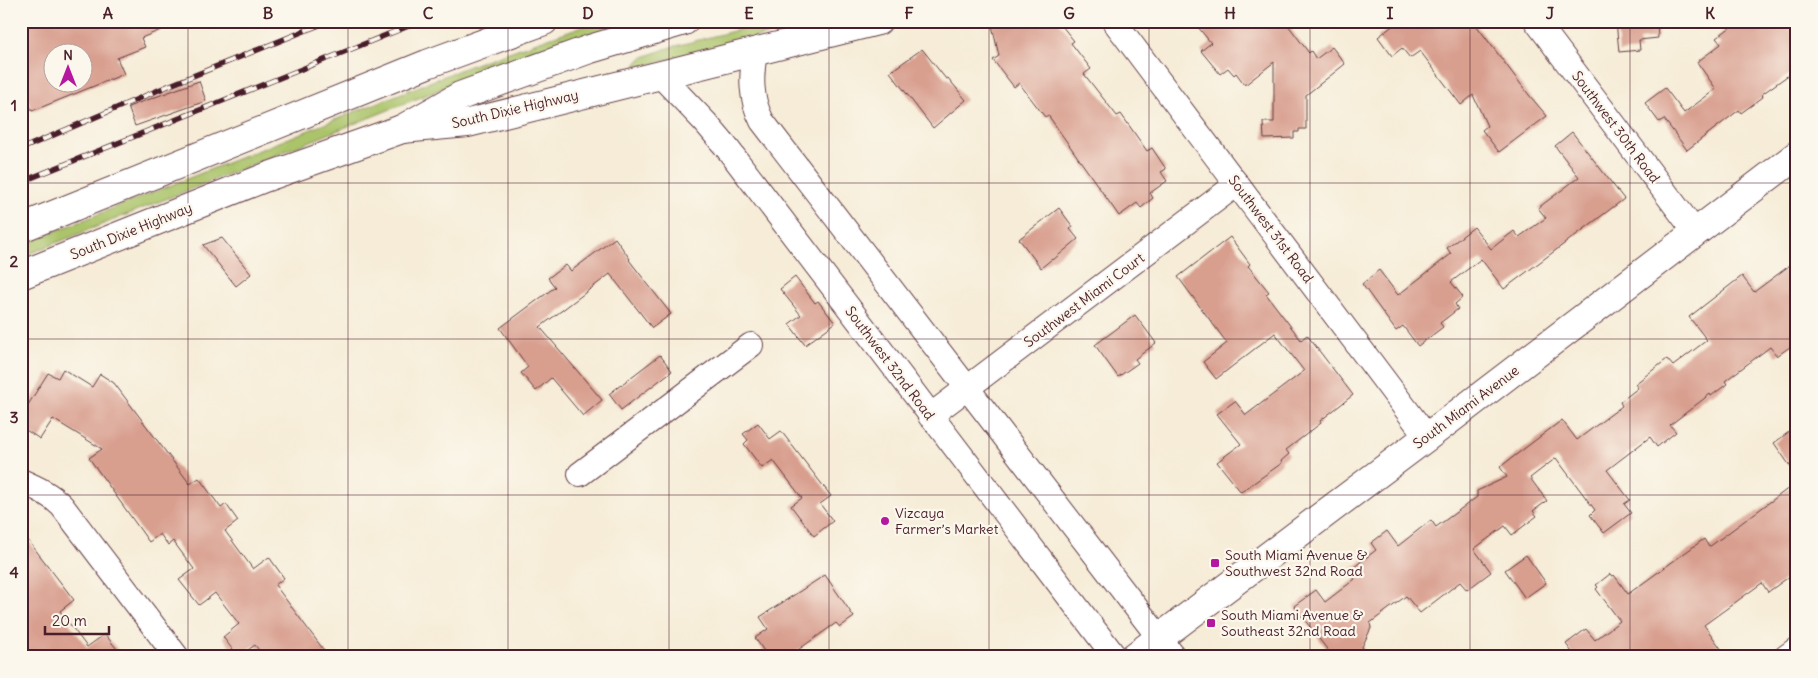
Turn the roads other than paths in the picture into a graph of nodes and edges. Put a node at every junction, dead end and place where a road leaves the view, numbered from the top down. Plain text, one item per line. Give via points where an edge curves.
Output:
1 (544, 21) edge
2 (684, 21) edge
3 (878, 21) edge
4 (1114, 21) edge
5 (1536, 21) edge
6 (755, 52) junction
7 (660, 75) junction
8 (402, 129) junction
9 (1797, 155) edge
10 (1237, 184) junction
11 (21, 228) edge
12 (1696, 233) junction
13 (21, 275) edge
14 (751, 345) dead end
15 (967, 389) junction
16 (930, 416) junction
17 (1427, 437) junction
18 (580, 474) dead end
19 (21, 482) edge
20 (1167, 647) edge
21 (1797, 649) edge
22 (177, 657) edge
23 (1114, 657) edge
24 (1134, 657) edge
25 (1786, 657) edge

1 - 11 main road via 427,64
2 - 8 main road via 590,48 460,96
3 - 6 main road, South Dixie Highway
4 - 10 street, Southwest 31st Road
5 - 12 street, Southwest 30th Road
6 - 7 main road, South Dixie Highway
6 - 15 street via 752,88 762,121
7 - 8 main road, South Dixie Highway via 468,123
7 - 16 street, Southwest 32nd Road via 727,148
8 - 13 main road, South Dixie Highway via 264,178
9 - 12 main road, South Miami Avenue
10 - 15 street, Southwest Miami Court
10 - 17 street, Southwest 31st Road
12 - 17 main road, South Miami Avenue
14 - 18 street
15 - 16 street, Southwest Miami Court
15 - 20 street
16 - 23 street, Southwest 32nd Road
17 - 20 main road, South Miami Avenue
19 - 22 street via 40,489 62,506
20 - 24 main road, South Miami Avenue
21 - 25 street

